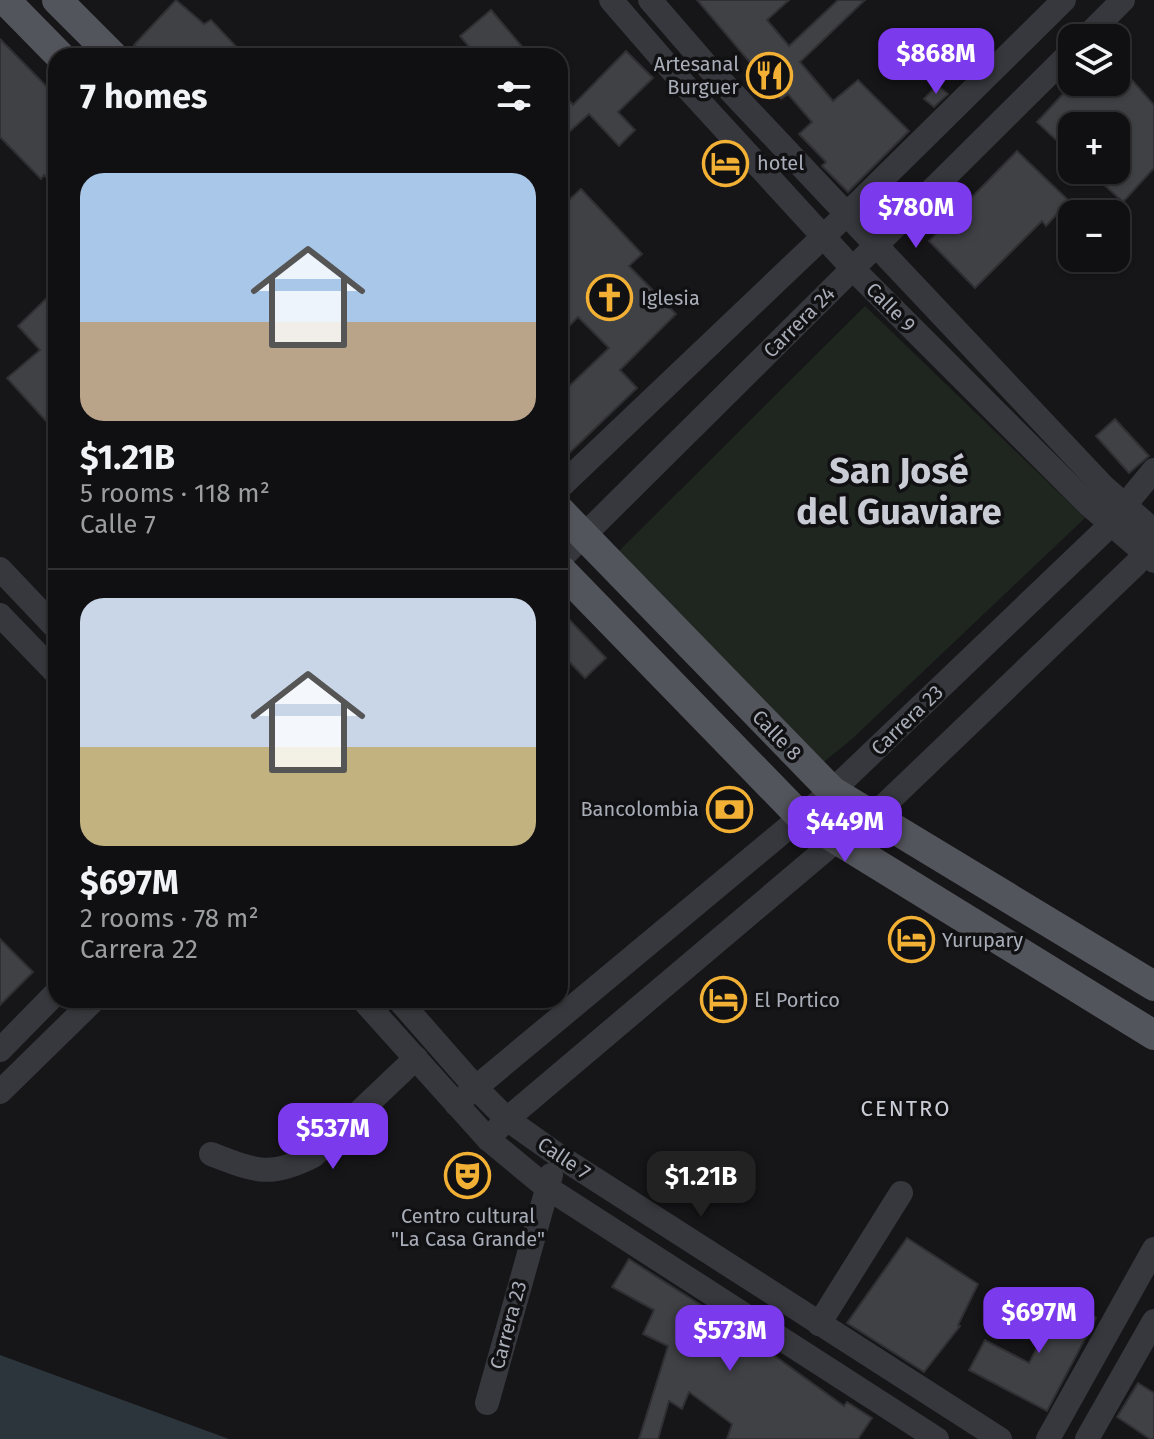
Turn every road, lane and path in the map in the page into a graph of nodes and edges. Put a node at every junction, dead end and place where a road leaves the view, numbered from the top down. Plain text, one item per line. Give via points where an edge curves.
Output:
1 (5, 0) edge
2 (57, 0) edge
3 (611, 0) edge
4 (650, 0) edge
5 (1064, 0) edge
6 (1123, 0) edge
7 (1099, 24) edge
8 (52, 48) edge
9 (105, 48) edge
10 (1058, 65) edge
11 (708, 67) junction
12 (689, 90) junction
13 (847, 214) junction
14 (824, 236) junction
15 (878, 244) junction
16 (853, 269) junction
17 (1154, 470) edge
18 (568, 479) edge
19 (1117, 516) junction
20 (568, 519) edge
21 (1154, 531) edge
22 (585, 536) junction
23 (568, 552) edge
24 (1151, 553) edge
25 (0, 569) edge
26 (568, 577) edge
27 (0, 615) edge
28 (48, 620) edge
29 (48, 665) edge
30 (832, 791) junction
31 (873, 816) junction
32 (802, 818) junction
33 (838, 839) junction
34 (1154, 986) edge
35 (48, 1001) edge
36 (86, 1008) edge
37 (370, 1008) edge
38 (406, 1008) edge
39 (1154, 1035) edge
40 (0, 1050) edge
41 (416, 1058) junction
42 (477, 1089) junction
43 (0, 1092) edge
44 (456, 1104) junction
45 (507, 1119) junction
46 (488, 1139) junction
47 (211, 1154) dead end
48 (559, 1156) junction
49 (546, 1187) junction
50 (901, 1193) dead end
51 (1154, 1249) edge
52 (1154, 1321) edge
53 (819, 1324) junction
54 (862, 1352) junction
55 (845, 1379) junction
56 (487, 1403) dead end
57 (937, 1439) edge
58 (1000, 1439) edge
59 (1048, 1439) edge
60 (1087, 1439) edge

1 - 8 main road
2 - 9 main road
3 - 12 street, Calle 9
4 - 11 street, Calle 9
5 - 13 street
6 - 7 street
10 - 15 street, Carrera 24
11 - 12 street
11 - 13 street, Calle 9
12 - 14 street, Calle 9
13 - 14 street
13 - 15 street, Calle 9
14 - 16 street, Calle 9
14 - 18 street
15 - 16 street, Carrera 24
15 - 19 street, Calle 9
16 - 19 street, Calle 9
16 - 22 street, Carrera 24
17 - 19 street, Carrera 23
19 - 21 street, Calle 9
19 - 24 street, Calle 9
19 - 30 street, Carrera 23
20 - 22 main road, Calle 8
22 - 23 street, Carrera 24
22 - 30 main road, Calle 8
24 - 31 street
25 - 28 street
26 - 32 main road, Calle 8
27 - 29 street
30 - 31 main road, Calle 8
30 - 32 street, Carrera 23
31 - 33 street
31 - 34 main road, Calle 8
32 - 33 main road, Calle 8
32 - 42 street, Carrera 23
33 - 39 main road, Calle 8
33 - 45 street
35 - 40 street
36 - 43 street
37 - 41 street, Calle 7
38 - 42 street, Calle 7
41 - 44 street, Calle 7
41 - 47 street via 313,1156 297,1165 257,1170
42 - 44 street, Carrera 23
42 - 45 street, Calle 7
44 - 46 street, Calle 7
45 - 46 street
45 - 48 street, Calle 7
46 - 49 street, Calle 7
48 - 49 street, Carrera 23
48 - 53 street, Calle 7
49 - 55 street, Calle 7
49 - 56 street, Carrera 23
50 - 53 street
51 - 59 street
52 - 60 street
53 - 54 street, Calle 7
54 - 55 street
54 - 58 street, Calle 7
55 - 57 street, Calle 7

